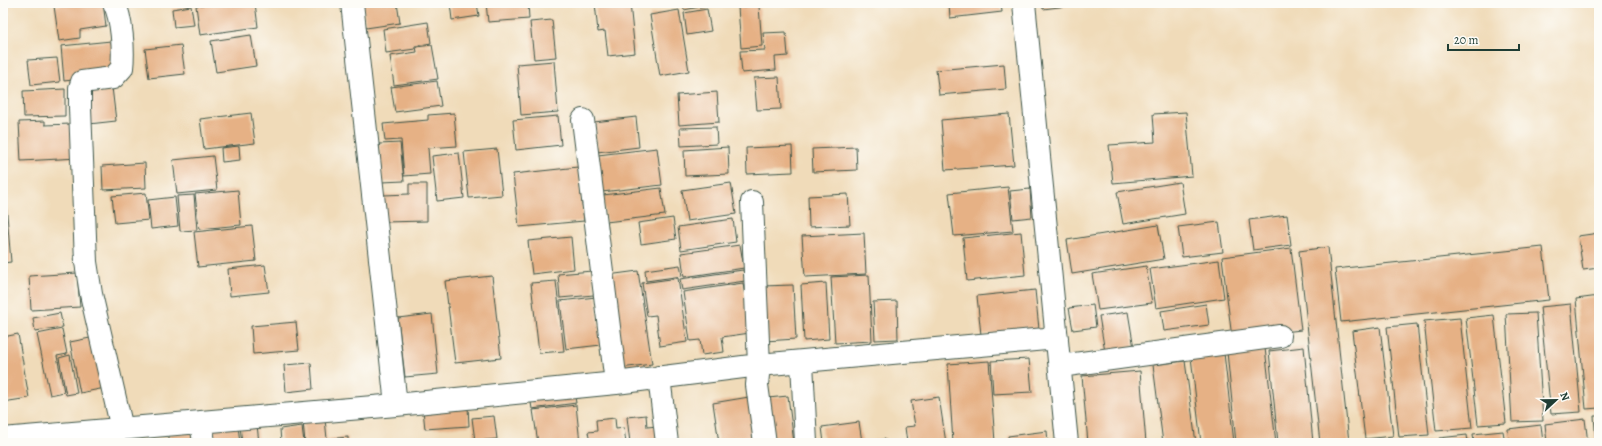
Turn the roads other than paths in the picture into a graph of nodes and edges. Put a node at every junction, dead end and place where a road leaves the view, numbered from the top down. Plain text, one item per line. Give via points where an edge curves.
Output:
1 (114, 3) edge
2 (352, 3) edge
3 (1024, 3) edge
4 (583, 120) dead end
5 (752, 202) dead end
6 (1280, 336) dead end
7 (1057, 338) junction
8 (802, 362) junction
9 (759, 365) junction
10 (1060, 366) junction
11 (659, 377) junction
12 (616, 383) junction
13 (396, 405) junction
14 (202, 432) edge
15 (136, 433) edge
16 (3, 439) edge
17 (667, 443) edge
18 (765, 443) edge
19 (806, 443) edge
20 (1067, 443) edge

1 - 15 street via 122,42 122,68 113,78 82,82 80,88 86,262 91,294
2 - 13 street
3 - 7 street
4 - 12 street
5 - 9 street
6 - 10 street
7 - 8 street
7 - 10 street
8 - 9 street
8 - 19 street
9 - 11 street
9 - 18 street via 757,385
10 - 20 street
11 - 12 street
11 - 17 street
12 - 13 street
13 - 14 street
14 - 15 street
15 - 16 street

